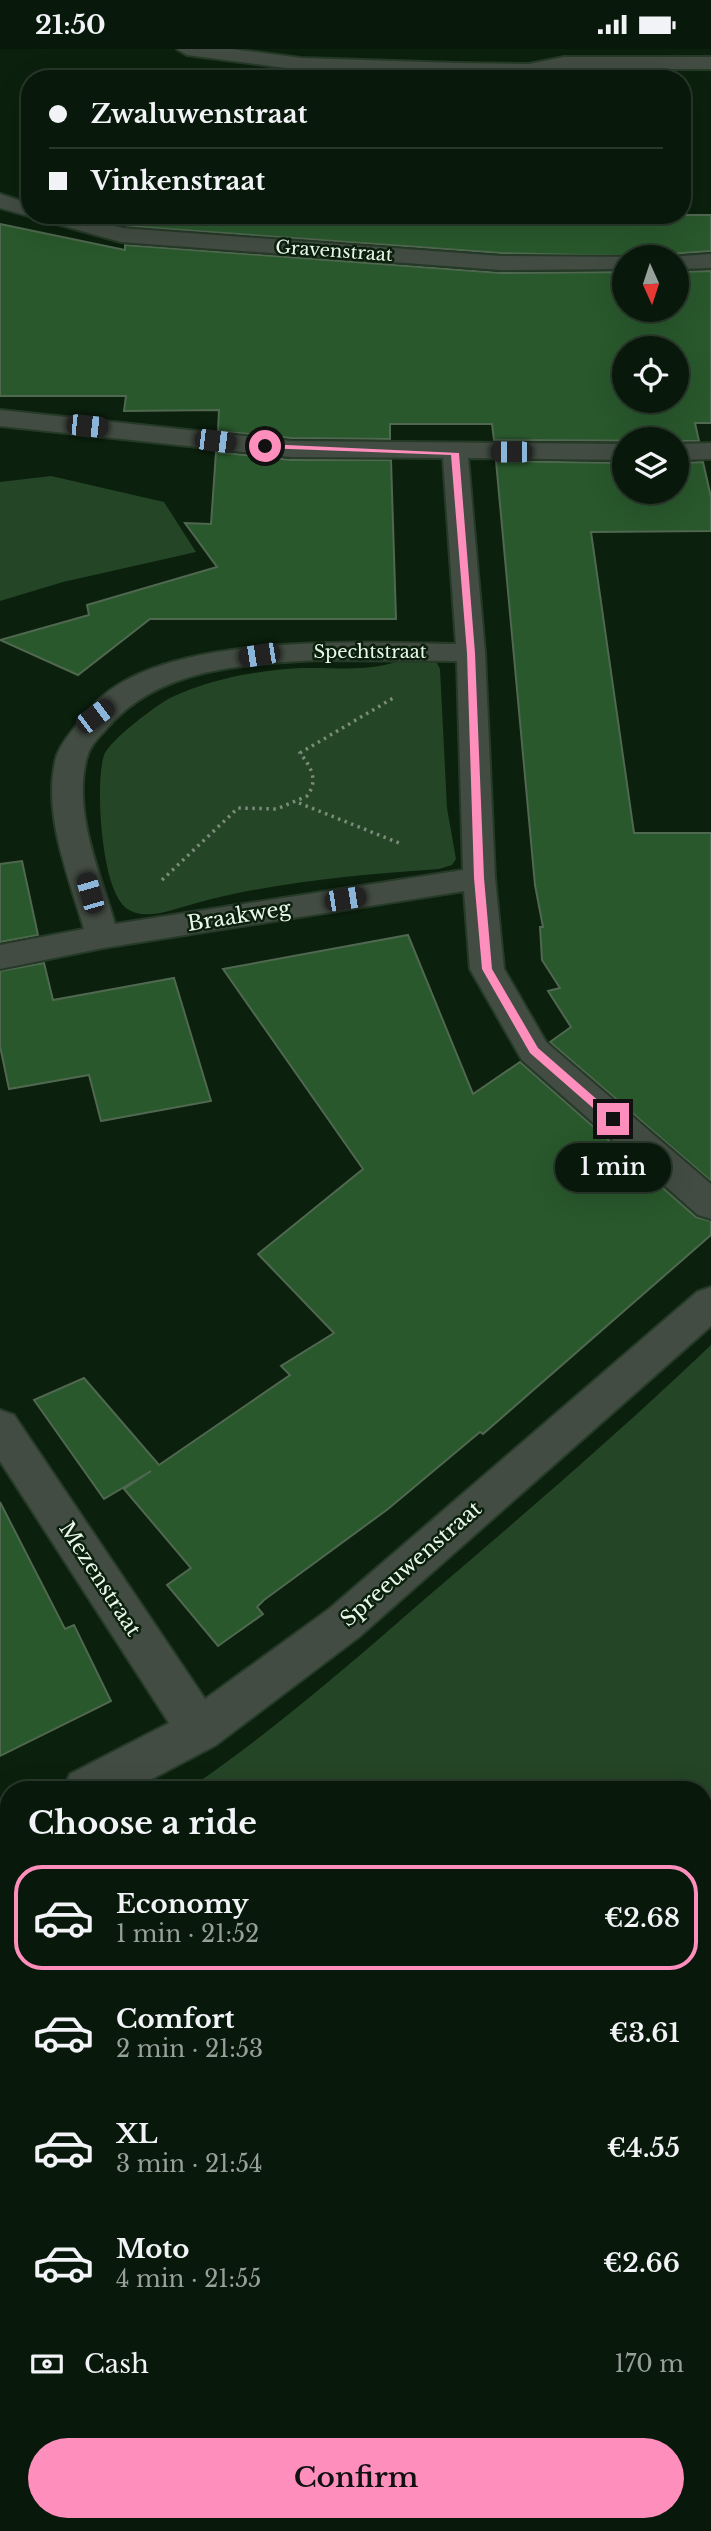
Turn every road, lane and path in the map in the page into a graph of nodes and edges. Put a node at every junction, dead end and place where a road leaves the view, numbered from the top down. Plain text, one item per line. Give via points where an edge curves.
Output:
1 (187, 49) edge
2 (711, 63) edge
3 (289, 70) edge
4 (529, 70) edge
5 (0, 201) edge
6 (21, 208) edge
7 (80, 224) edge
8 (711, 261) edge
9 (612, 262) edge
10 (690, 262) edge
11 (0, 418) edge
12 (689, 451) edge
13 (711, 451) edge
14 (612, 452) edge
15 (455, 453) junction
16 (471, 653) junction
17 (299, 803) junction
18 (401, 844) dead end
19 (479, 878) junction
20 (103, 937) junction
21 (0, 957) edge
22 (711, 1205) edge
23 (711, 1304) edge
24 (0, 1427) edge
25 (200, 1730) junction
26 (103, 1781) edge

1 - 3 street
2 - 4 street via 564,63
5 - 6 street
7 - 9 street, Gravenstraat via 121,235 501,263
8 - 10 street
11 - 15 street via 291,449
12 - 13 street
14 - 15 street
15 - 16 street
16 - 17 path via 300,753 316,777 312,790
16 - 19 street
16 - 20 street, Spechtstraat via 280,651 220,661 132,688 95,716 71,759 71,826
17 - 18 path
17 - 20 path via 275,809 237,808
19 - 20 street, Braakweg
19 - 22 street via 487,969 534,1051
20 - 21 street, Braakweg
23 - 25 street, Spreeuwenstraat via 344,1623
24 - 25 street, Mezenstraat
25 - 26 street, Spreeuwenstraat

